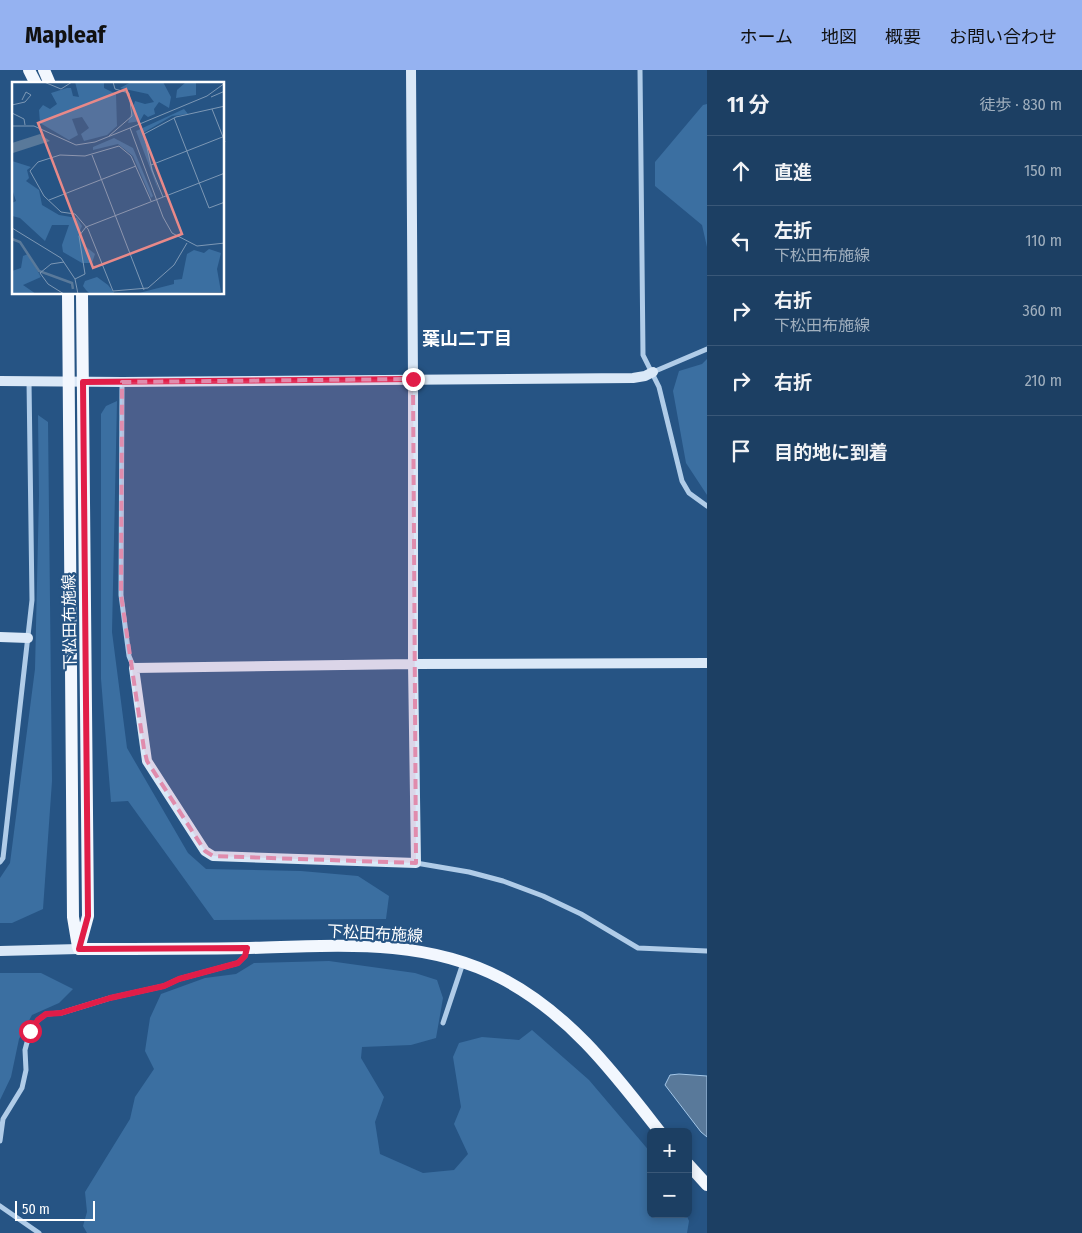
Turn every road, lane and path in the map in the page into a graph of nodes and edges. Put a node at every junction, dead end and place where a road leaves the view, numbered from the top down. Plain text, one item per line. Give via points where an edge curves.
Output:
1 (29, 70) edge
2 (44, 70) edge
3 (411, 70) edge
4 (640, 70) edge
5 (35, 82) edge
6 (49, 82) edge
7 (68, 295) edge
8 (82, 295) edge
9 (707, 349) edge
10 (653, 372) junction
11 (413, 379) junction
12 (0, 381) edge
13 (29, 381) junction
14 (68, 381) junction
15 (83, 382) junction
16 (122, 382) junction
17 (707, 506) edge
18 (0, 637) edge
19 (28, 638) junction
20 (707, 663) edge
21 (413, 664) junction
22 (134, 668) junction
23 (0, 862) edge
24 (416, 862) junction
25 (247, 948) junction
26 (79, 949) junction
27 (0, 951) edge
28 (707, 951) edge
29 (462, 962) junction
30 (443, 1023) dead end
31 (657, 1128) edge
32 (0, 1141) edge
33 (692, 1168) edge
34 (707, 1185) edge
35 (0, 1206) edge
36 (39, 1233) edge

1 - 5 main road
2 - 6 main road
3 - 11 street
4 - 10 street via 643,355
7 - 14 main road, 下松田布施線
8 - 15 main road, 下松田布施線
9 - 10 street
10 - 11 street via 634,378
10 - 17 street via 682,481 689,493
11 - 16 street
11 - 21 street
12 - 13 street
13 - 14 street
13 - 19 street via 32,600
14 - 15 street
14 - 26 main road, 下松田布施線 via 73,917
15 - 16 street
15 - 26 main road, 下松田布施線 via 88,916
16 - 22 street via 122,595 129,656
18 - 19 street
19 - 23 street
20 - 21 street
21 - 22 street
21 - 24 street
22 - 24 street via 147,760 205,851 213,856
24 - 28 street via 503,881 543,896 638,948
25 - 26 main road, 下松田布施線
25 - 29 main road, 下松田布施線 via 354,945 417,950
25 - 32 street via 238,963 164,986 46,1014 38,1020 30,1031 25,1050 26,1070 22,1088 3,1119
26 - 27 street
29 - 30 street
29 - 31 main road, 下松田布施線 via 501,978 541,1003 578,1034 612,1070
33 - 34 main road
35 - 36 street

